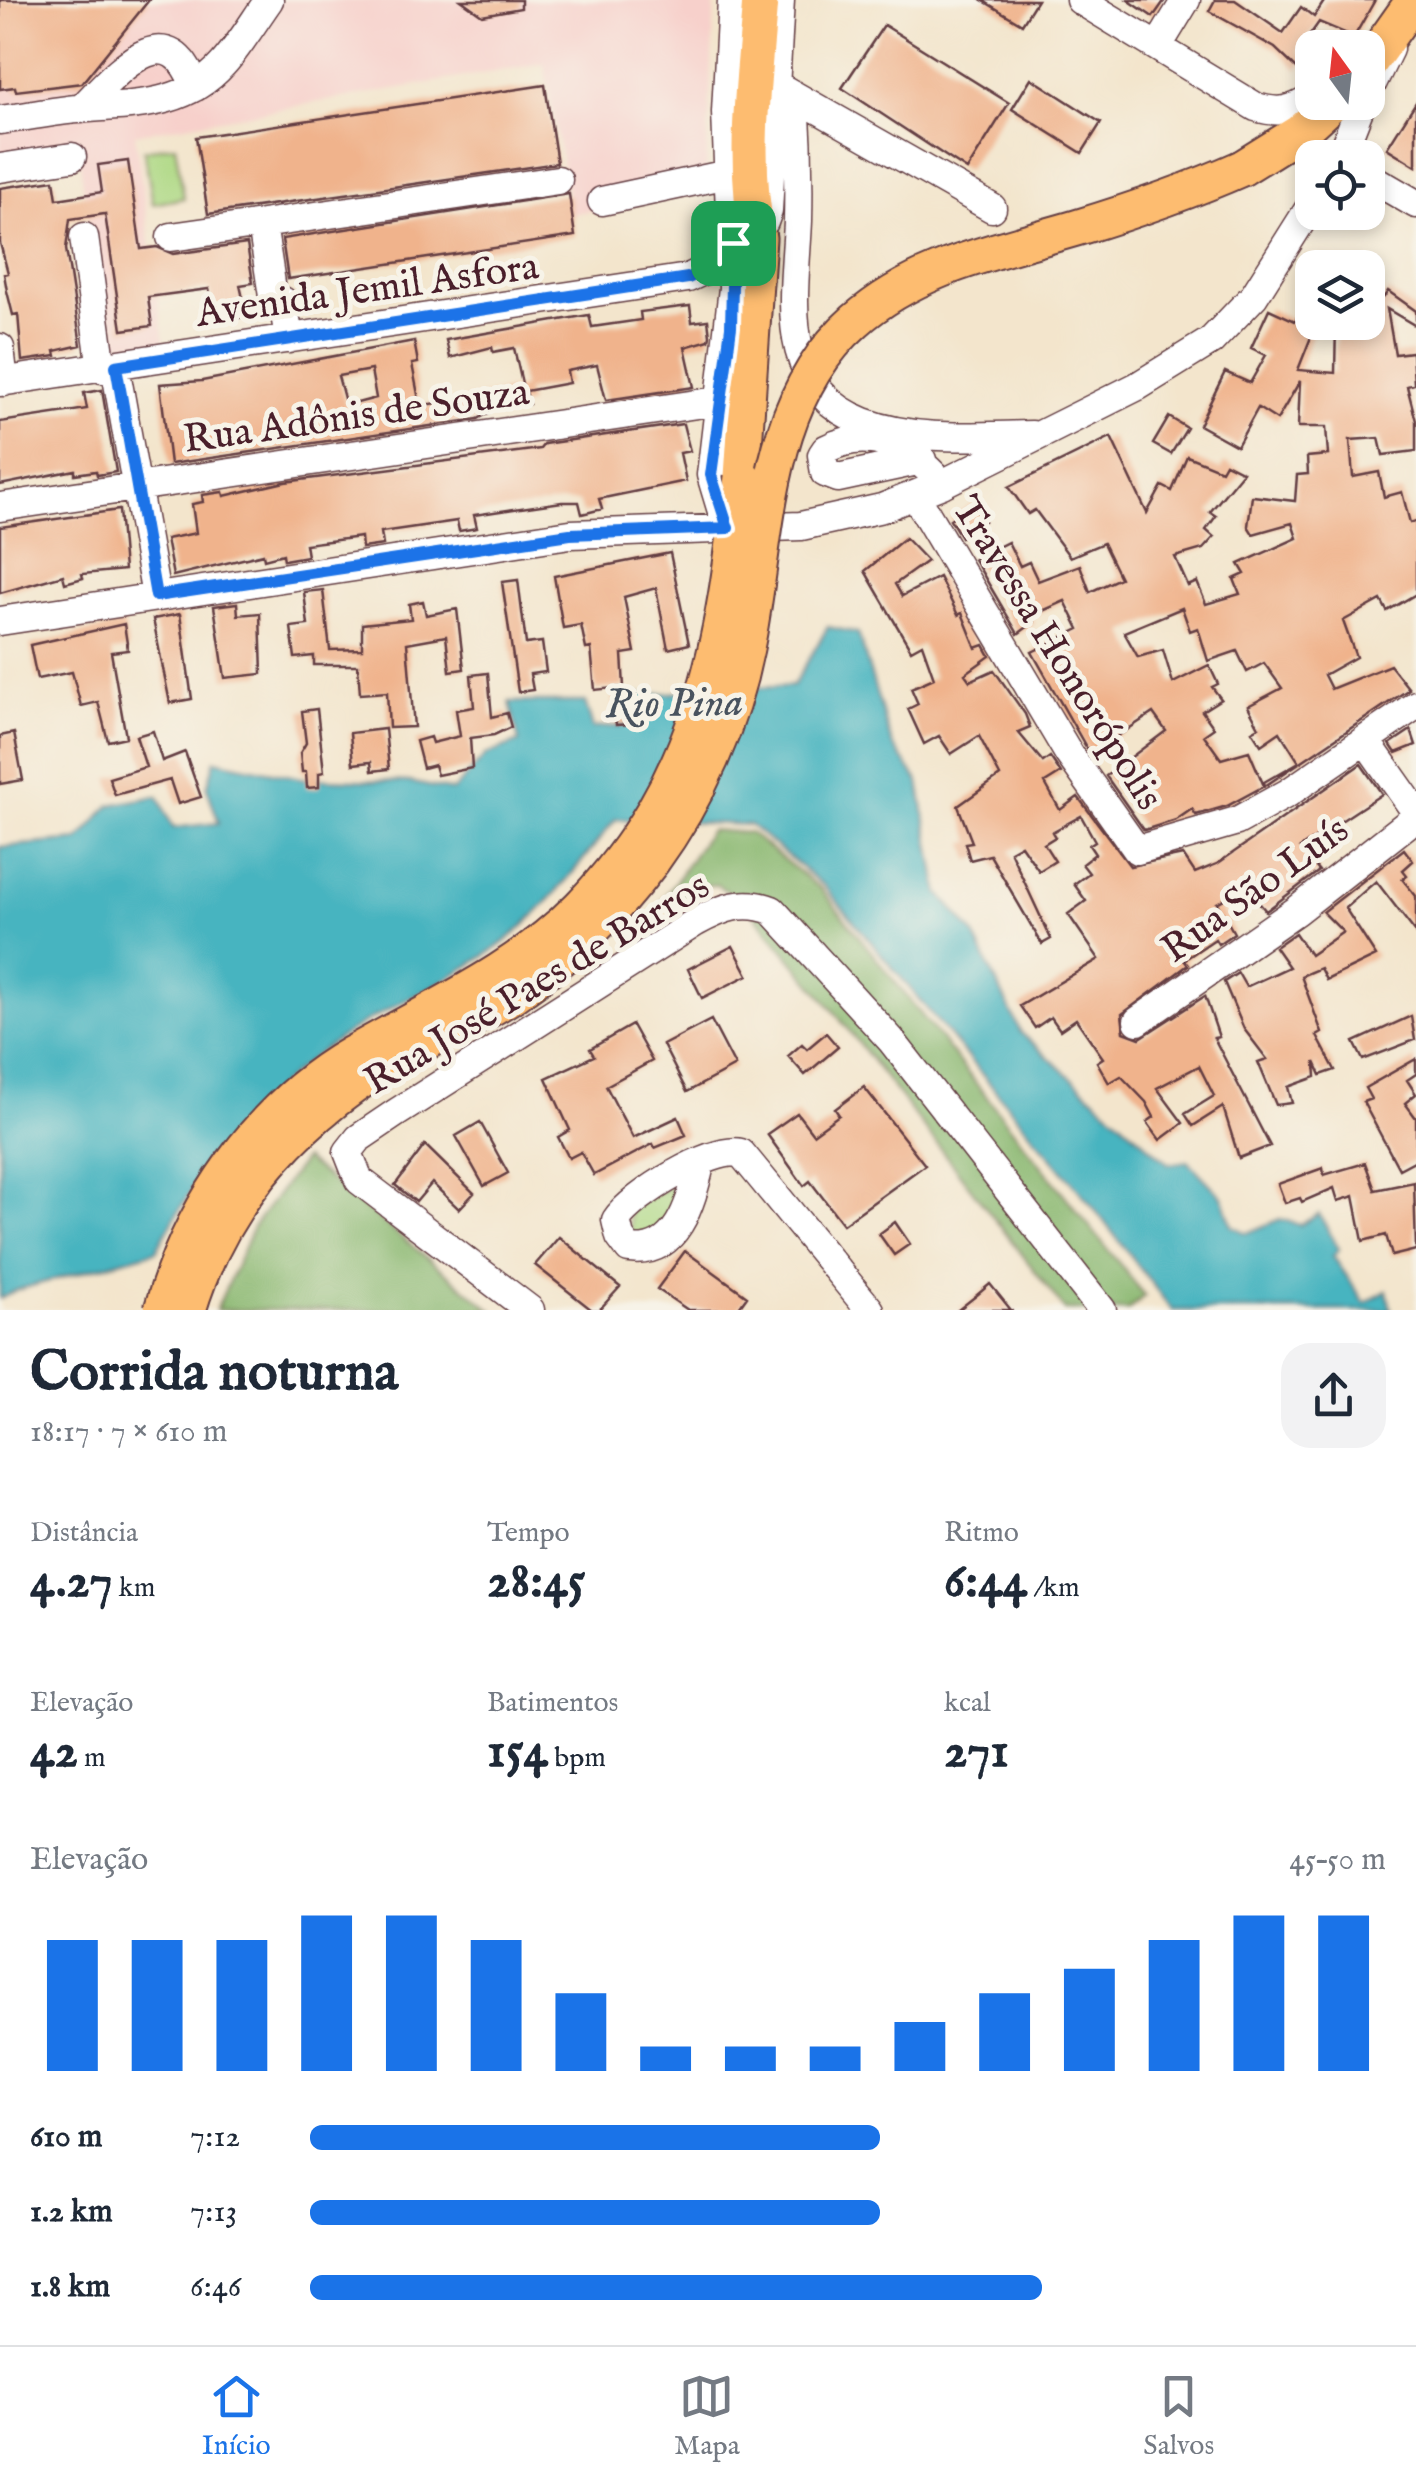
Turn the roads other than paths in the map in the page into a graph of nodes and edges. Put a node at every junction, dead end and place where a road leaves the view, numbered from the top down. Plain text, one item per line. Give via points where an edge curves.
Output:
1 (269, 0) edge
2 (1080, 0) edge
3 (1186, 0) edge
4 (1413, 2) edge
5 (758, 3) edge
6 (1385, 39) edge
7 (1158, 46) junction
8 (1385, 58) edge
9 (195, 87) junction
10 (784, 91) junction
11 (81, 108) junction
12 (1295, 109) edge
13 (0, 120) edge
14 (1313, 120) edge
15 (72, 157) dead end
16 (0, 168) edge
17 (728, 174) junction
18 (558, 180) dead end
19 (1385, 186) edge
20 (602, 201) dead end
21 (1416, 204) edge
22 (992, 208) dead end
23 (262, 224) junction
24 (1296, 230) edge
25 (84, 237) dead end
26 (171, 237) dead end
27 (749, 246) junction
28 (288, 339) junction
29 (0, 348) edge
30 (109, 367) junction
31 (2, 382) edge
32 (724, 400) junction
33 (1036, 435) junction
34 (922, 460) dead end
35 (942, 484) junction
36 (136, 486) junction
37 (915, 495) junction
38 (0, 507) edge
39 (728, 528) junction
40 (156, 596) junction
41 (0, 621) edge
42 (1416, 704) edge
43 (1366, 741) junction
44 (1416, 815) edge
45 (1138, 1021) dead end
46 (700, 1165) dead end
47 (162, 1310) edge
48 (188, 1310) edge
49 (530, 1310) edge
50 (870, 1310) edge
51 (1102, 1310) edge

1 - 9 street via 222,64
2 - 7 street
3 - 7 street
4 - 6 main road
4 - 8 street
5 - 10 street
5 - 17 street
5 - 27 main road
7 - 12 street via 1256,107
9 - 11 street via 146,104
9 - 11 street via 185,64 150,50 124,65
10 - 22 street
10 - 27 street via 768,210
10 - 33 street via 800,165 792,321 804,366 830,402 864,422 934,436
11 - 13 street
14 - 48 main road, bridge via 1242,168 1110,218 919,276 854,321 802,390 783,437 746,650 726,721 704,775 654,858 557,962 511,996 368,1076 287,1142 234,1207
15 - 16 street
17 - 20 street
17 - 27 street
18 - 23 street
19 - 21 street
23 - 26 street
23 - 28 street via 274,303 283,302
24 - 33 street via 1254,296 1211,342
25 - 30 street
27 - 28 street, Avenida Jemil Asfora via 688,278
27 - 32 street
27 - 47 main road, bridge via 750,397 730,587 690,744 663,798 579,908 532,948 474,988 348,1056 273,1117 206,1205 184,1244
28 - 30 street, Avenida Jemil Asfora
29 - 31 street
30 - 31 street, Avenida Jemil Asfora
30 - 36 street
32 - 36 street, Rua Adônis de Souza
32 - 39 street via 711,475
33 - 35 street
34 - 35 street
35 - 37 street
36 - 38 street, Rua Adônis de Souza
36 - 40 street
37 - 39 street via 801,526
37 - 43 street, Travessa Honorópolis via 1069,754 1138,850 1237,821
39 - 40 street via 570,534
40 - 41 street
42 - 43 street
43 - 44 street
44 - 45 street, Rua São Luís
46 - 50 street via 728,1150 741,1153
49 - 51 street, Rua José Paes de Barros via 359,1180 348,1152 360,1138 696,922 754,903 772,910 891,1040

